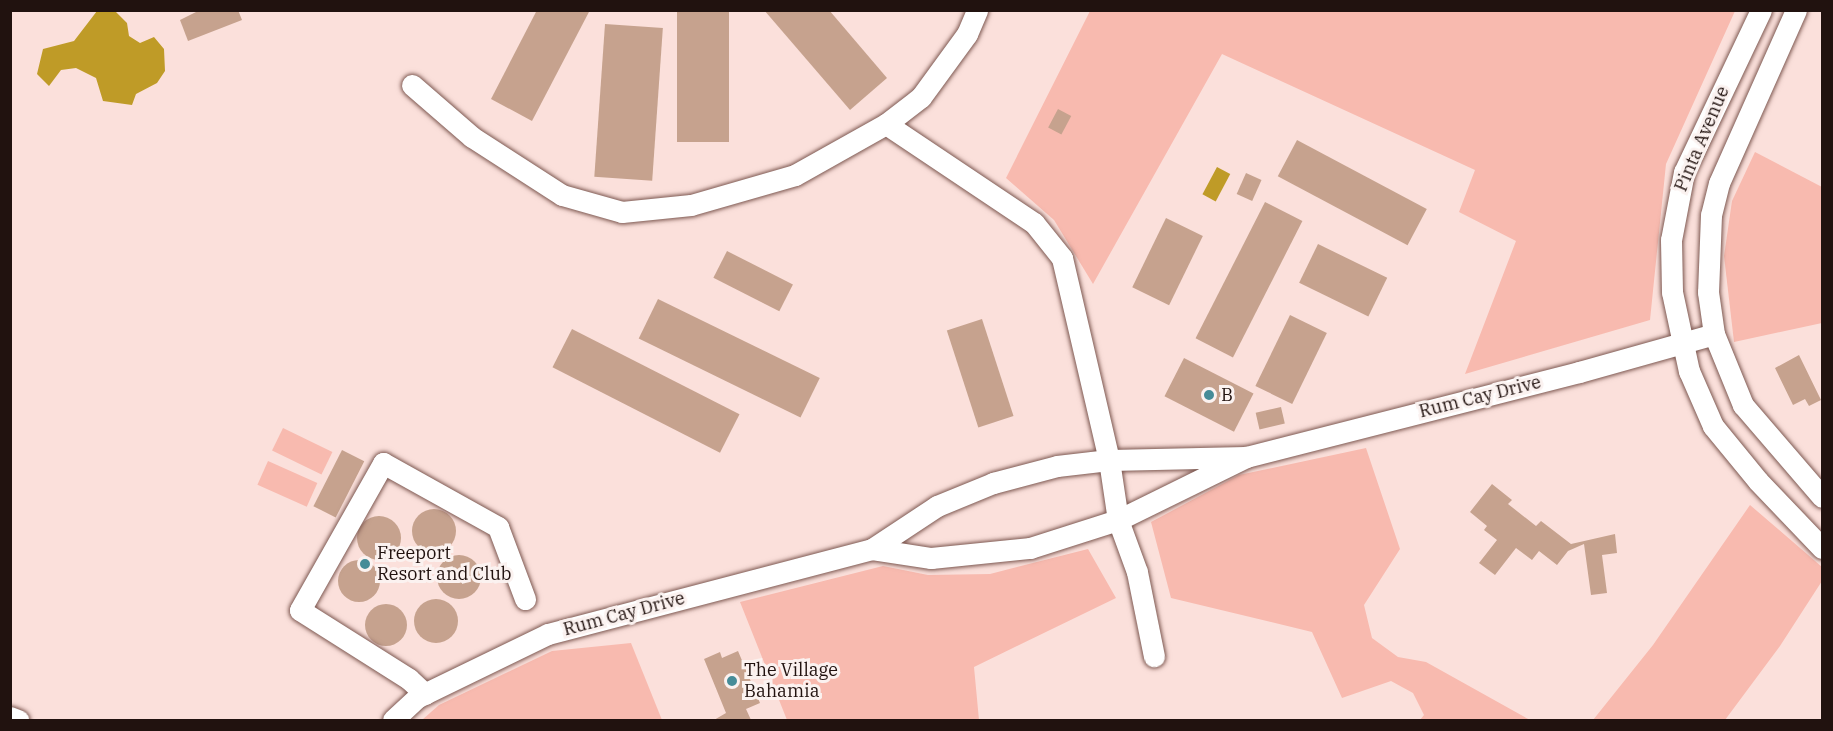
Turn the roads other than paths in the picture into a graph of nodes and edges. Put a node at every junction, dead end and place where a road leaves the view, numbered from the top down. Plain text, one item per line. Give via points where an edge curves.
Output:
1 (977, 10) edge
2 (1761, 10) edge
3 (1796, 10) edge
4 (412, 85) dead end
5 (885, 124) junction
6 (1714, 334) junction
7 (1681, 343) junction
8 (1246, 457) junction
9 (1109, 460) junction
10 (1822, 497) edge
11 (1118, 520) junction
12 (1822, 548) edge
13 (872, 549) junction
14 (525, 599) dead end
15 (1154, 656) dead end
16 (425, 694) junction
17 (11, 717) edge
18 (18, 720) edge
19 (393, 720) edge

1 - 5 street via 967,34 921,97
2 - 7 street, Pinta Avenue via 1684,172 1675,206 1672,292
3 - 6 street, Pinta Avenue via 1719,183 1708,248
4 - 5 street via 515,168 562,195 622,212 692,205 795,175
5 - 9 street via 1034,224 1062,258
6 - 7 street, Rum Cay Drive
6 - 10 street, Pinta Avenue via 1743,405
7 - 8 street, Rum Cay Drive
7 - 12 street, Pinta Avenue via 1692,381 1713,426 1758,481
8 - 9 street, Rum Cay Drive
8 - 11 street, Rum Cay Drive
9 - 11 street
9 - 13 street, Rum Cay Drive via 1057,466 993,483 937,506
11 - 13 street, Rum Cay Drive via 1030,548 931,558
11 - 15 street via 1137,572
13 - 16 street, Rum Cay Drive via 548,634
14 - 16 street via 498,526 383,463 300,610 409,679
16 - 19 street, Rum Cay Drive
17 - 18 street

